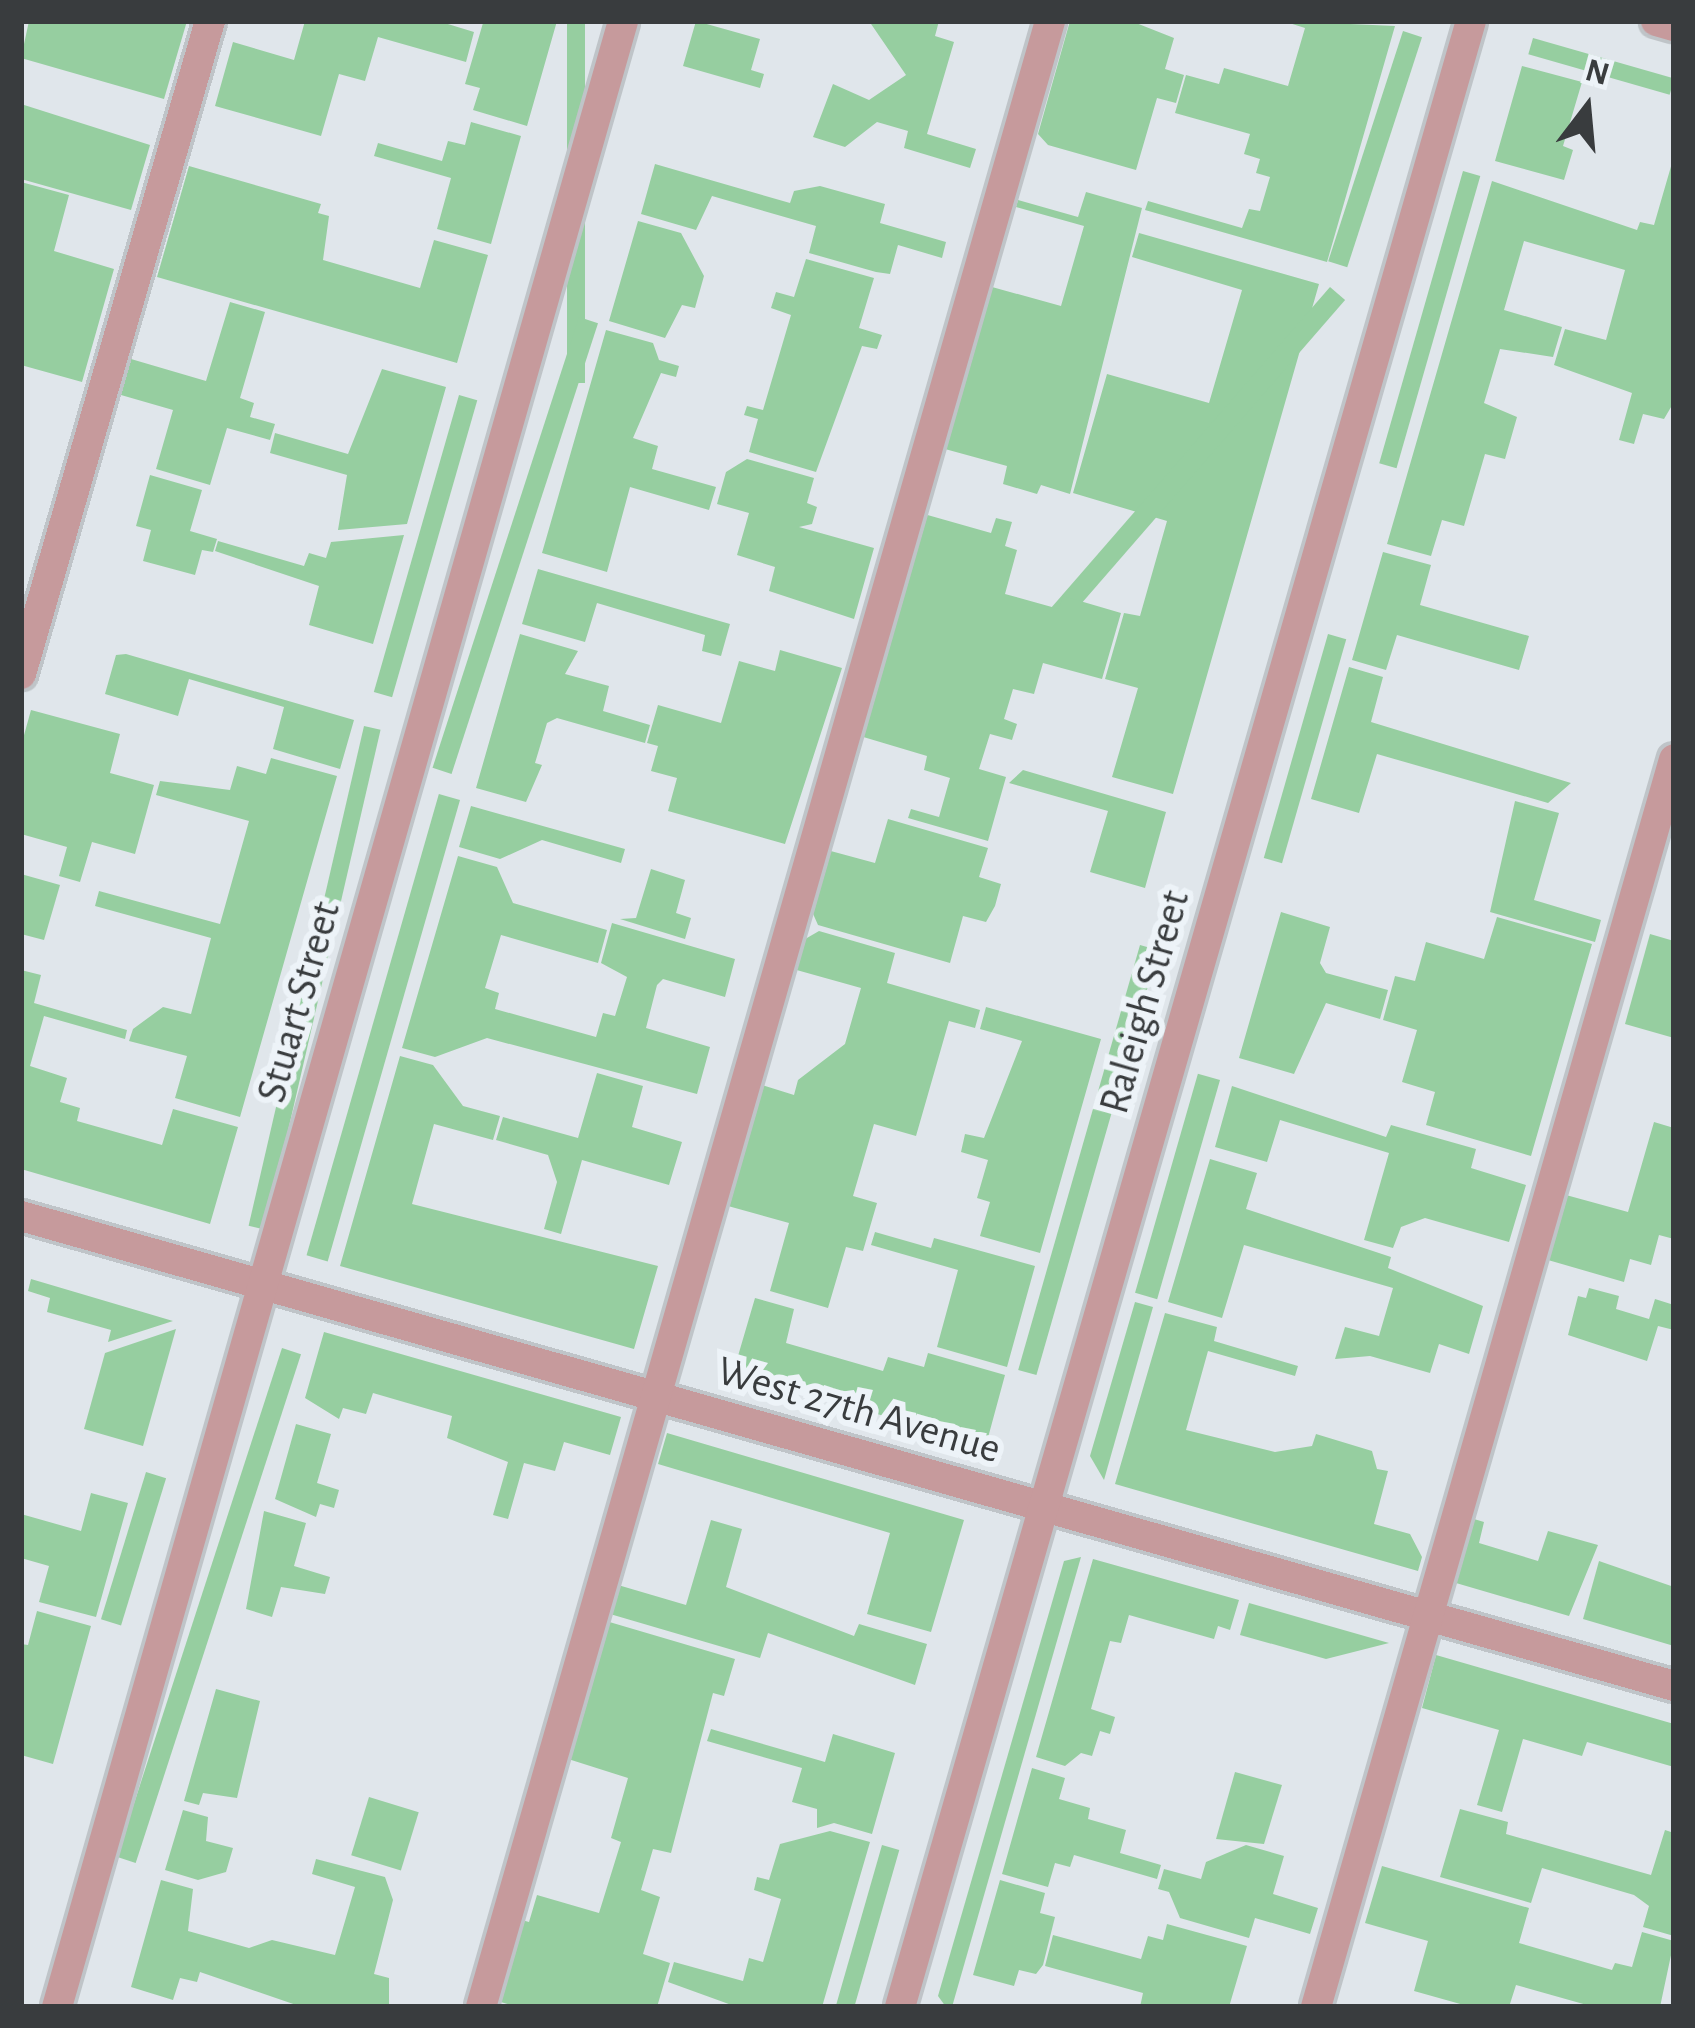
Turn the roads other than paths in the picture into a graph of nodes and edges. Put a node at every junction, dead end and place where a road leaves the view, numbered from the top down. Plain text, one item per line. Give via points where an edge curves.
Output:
1 (210, 21) edge
2 (623, 21) edge
3 (1050, 21) edge
4 (1471, 21) edge
5 (1655, 21) edge
6 (1674, 26) edge
7 (21, 674) edge
8 (1674, 759) edge
9 (21, 1216) edge
10 (262, 1285) junction
11 (656, 1396) junction
12 (1044, 1507) junction
13 (1428, 1616) junction
14 (1674, 1686) edge
15 (57, 2007) edge
16 (481, 2007) edge
17 (900, 2007) edge
18 (1316, 2007) edge

1 - 7 street
2 - 10 street, Stuart Street
3 - 11 street
4 - 12 street, Raleigh Street
5 - 6 street
8 - 13 street
9 - 10 street, West 27th Avenue
10 - 11 street, West 27th Avenue
10 - 15 street, Stuart Street
11 - 12 street, West 27th Avenue
11 - 16 street
12 - 13 street, West 27th Avenue
12 - 17 street, Raleigh Street
13 - 14 street, West 27th Avenue
13 - 18 street

